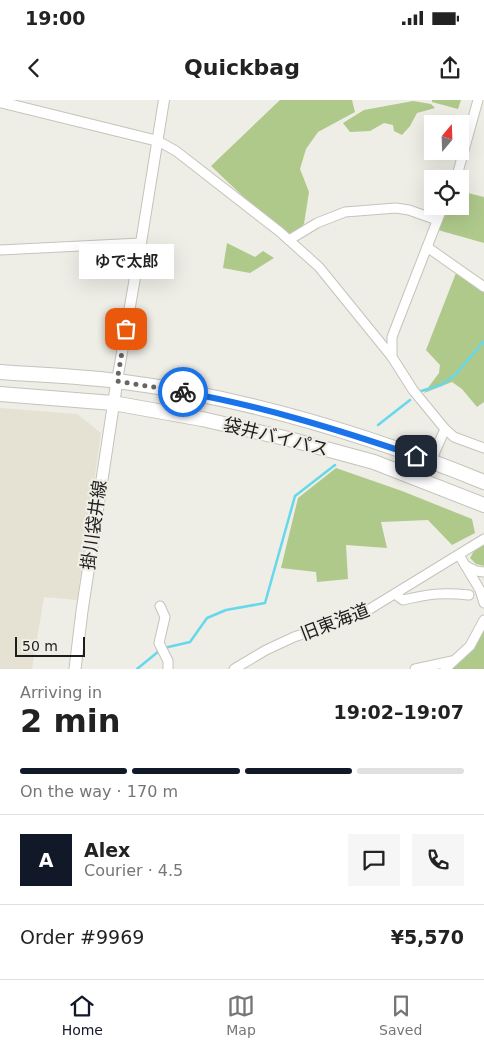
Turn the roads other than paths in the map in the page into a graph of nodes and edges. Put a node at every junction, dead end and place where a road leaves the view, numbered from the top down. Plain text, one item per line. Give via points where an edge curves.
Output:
1 (164, 100) edge
2 (478, 100) edge
3 (0, 102) edge
4 (158, 141) junction
5 (459, 170) edge
6 (439, 215) edge
7 (437, 220) junction
8 (289, 240) junction
9 (141, 243) junction
10 (427, 247) junction
11 (0, 250) edge
12 (484, 287) edge
13 (392, 357) junction
14 (0, 372) edge
15 (117, 381) junction
16 (0, 394) edge
17 (113, 403) junction
18 (444, 429) junction
19 (484, 448) edge
20 (431, 461) junction
21 (484, 482) edge
22 (484, 504) edge
23 (484, 539) edge
24 (459, 555) junction
25 (466, 566) junction
26 (484, 572) edge
27 (395, 594) junction
28 (469, 595) dead end
29 (484, 603) edge
30 (160, 606) dead end
31 (484, 620) edge
32 (455, 660) junction
33 (75, 669) edge
34 (168, 669) edge
35 (234, 669) edge
36 (415, 669) edge
37 (445, 669) edge

1 - 4 street
2 - 5 street
3 - 4 street
4 - 8 street
4 - 9 street
6 - 7 street
7 - 8 street via 396,208 345,212 317,223
7 - 10 street
8 - 13 street via 319,267
9 - 11 street
9 - 15 street
10 - 12 street
10 - 13 street via 392,337
13 - 18 street
14 - 15 highway, 袋井バイパス
15 - 17 main road, 掛川袋井線
15 - 20 highway, 袋井バイパス via 251,406 336,429
16 - 17 highway, 袋井バイパス
17 - 22 highway, 袋井バイパス via 289,439 364,460
17 - 33 main road, 掛川袋井線
18 - 19 street via 454,437
18 - 20 street
20 - 21 highway, 袋井バイパス
23 - 24 street, 旧東海道
24 - 25 street
24 - 27 street, 旧東海道
25 - 26 street
25 - 29 street
27 - 28 street via 403,600 433,593
27 - 35 street, 旧東海道 via 360,615 294,638
30 - 34 street via 165,617 159,643 168,661
31 - 32 street via 470,646
32 - 36 street
32 - 37 street

